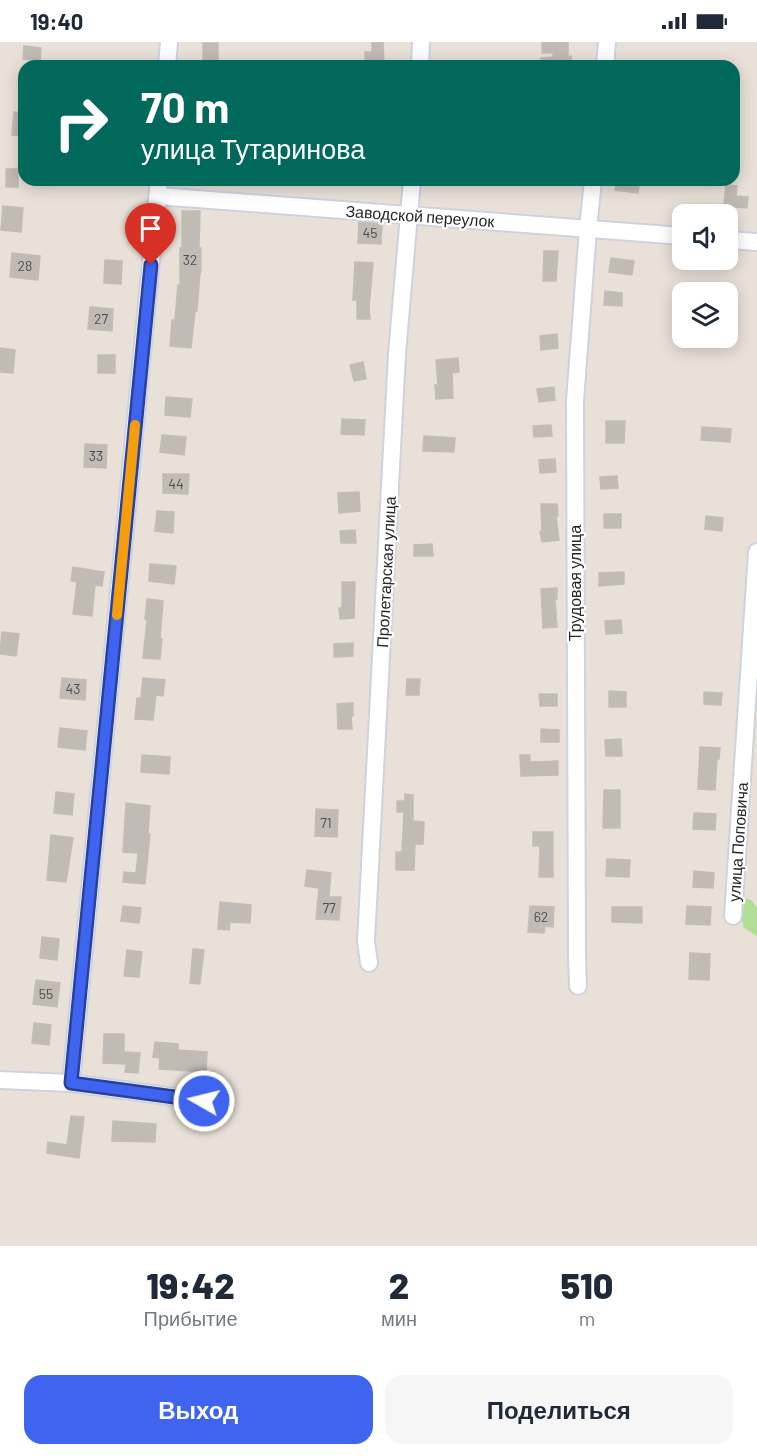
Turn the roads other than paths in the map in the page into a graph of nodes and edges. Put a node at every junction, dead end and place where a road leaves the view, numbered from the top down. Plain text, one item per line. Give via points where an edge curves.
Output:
1 (170, 42) edge
2 (422, 42) edge
3 (607, 42) edge
4 (168, 60) edge
5 (420, 60) edge
6 (606, 60) edge
7 (411, 186) edge
8 (592, 186) edge
9 (158, 188) edge
10 (409, 215) junction
11 (588, 229) junction
12 (672, 235) edge
13 (738, 241) edge
14 (757, 242) edge
15 (757, 552) edge
16 (733, 916) dead end
17 (369, 963) dead end
18 (578, 986) dead end
19 (0, 1080) edge
20 (71, 1083) junction
21 (204, 1101) dead end

1 - 4 street
2 - 5 street
3 - 6 street
7 - 10 street, Пролетарская улица
8 - 11 street, Трудовая улица
9 - 10 street, Заводской переулок
9 - 20 street
10 - 11 street, Заводской переулок
10 - 17 street, Пролетарская улица via 397,354 366,941
11 - 12 street, Заводской переулок
11 - 18 street, Трудовая улица via 575,401
13 - 14 street
15 - 16 street, улица Поповича
19 - 20 street
20 - 21 street

